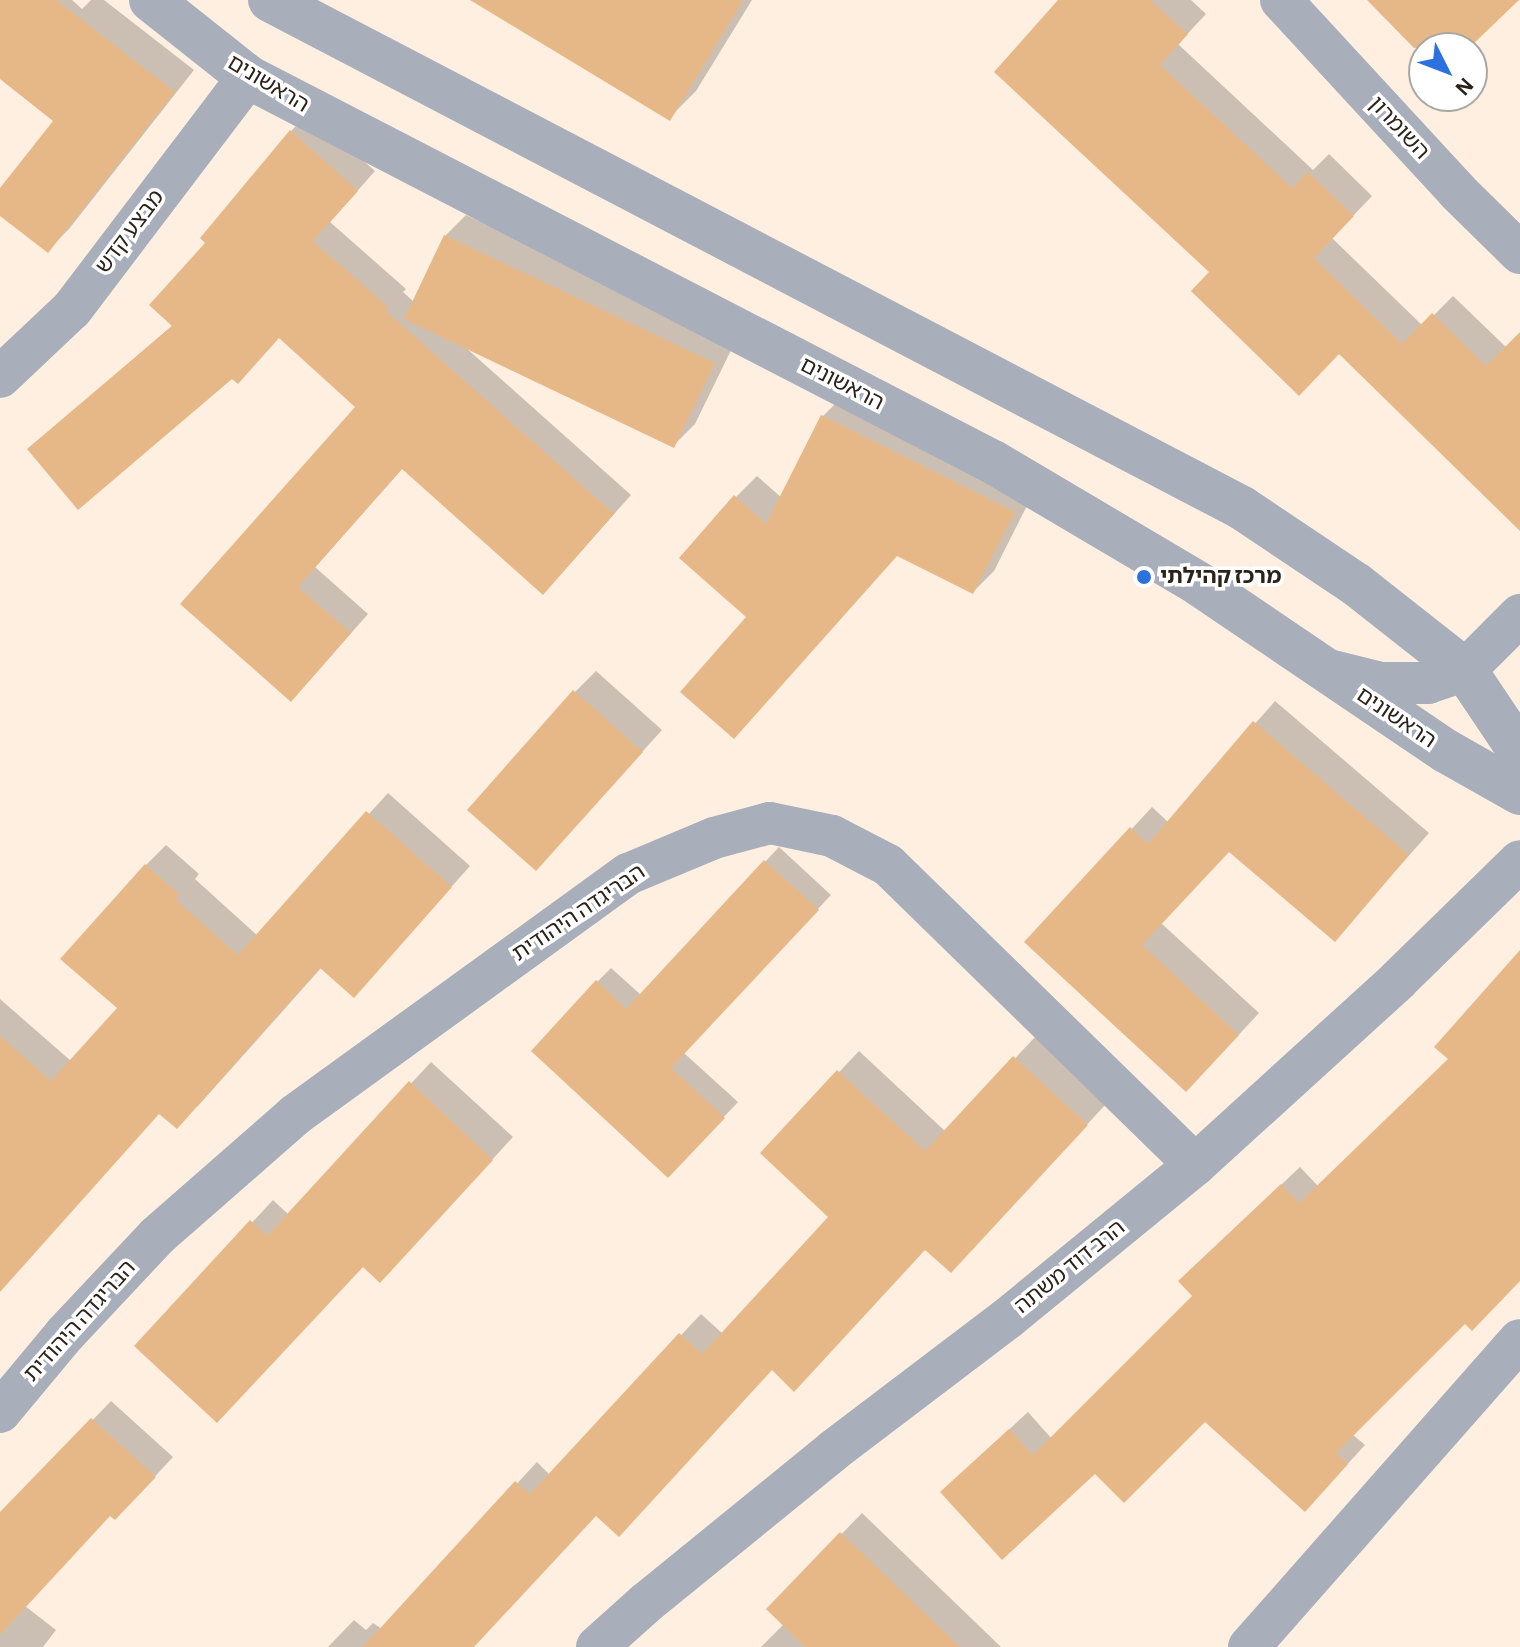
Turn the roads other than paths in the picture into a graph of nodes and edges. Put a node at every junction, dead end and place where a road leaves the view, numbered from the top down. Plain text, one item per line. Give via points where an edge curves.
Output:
1 (151, 0) edge
2 (270, 0) edge
3 (1281, 0) edge
4 (248, 77) junction
5 (1520, 253) edge
6 (0, 377) edge
7 (1520, 615) edge
8 (1324, 669) junction
9 (1465, 670) junction
10 (1520, 752) edge
11 (1520, 793) edge
12 (1520, 861) edge
13 (1195, 1165) junction
14 (1520, 1340) edge
15 (0, 1412) edge
16 (597, 1647) edge
17 (1249, 1647) edge

1 - 4 street, הראשונים
2 - 9 street via 1242,508 1357,585
3 - 5 street, השומרון
4 - 6 street, מבצע קדש via 72,309
4 - 8 street, הראשונים via 993,462 1199,584
7 - 9 street
8 - 9 street via 1381,683 1428,683
8 - 11 street, הראשונים via 1446,751
9 - 10 street
12 - 13 street, הרב דוד משתה
13 - 15 street, הבריגדה היהודית via 888,865 832,836 770,823 714,838 628,874 295,1115 157,1236
13 - 16 street, הרב דוד משתה via 1008,1318 834,1450
14 - 17 street

